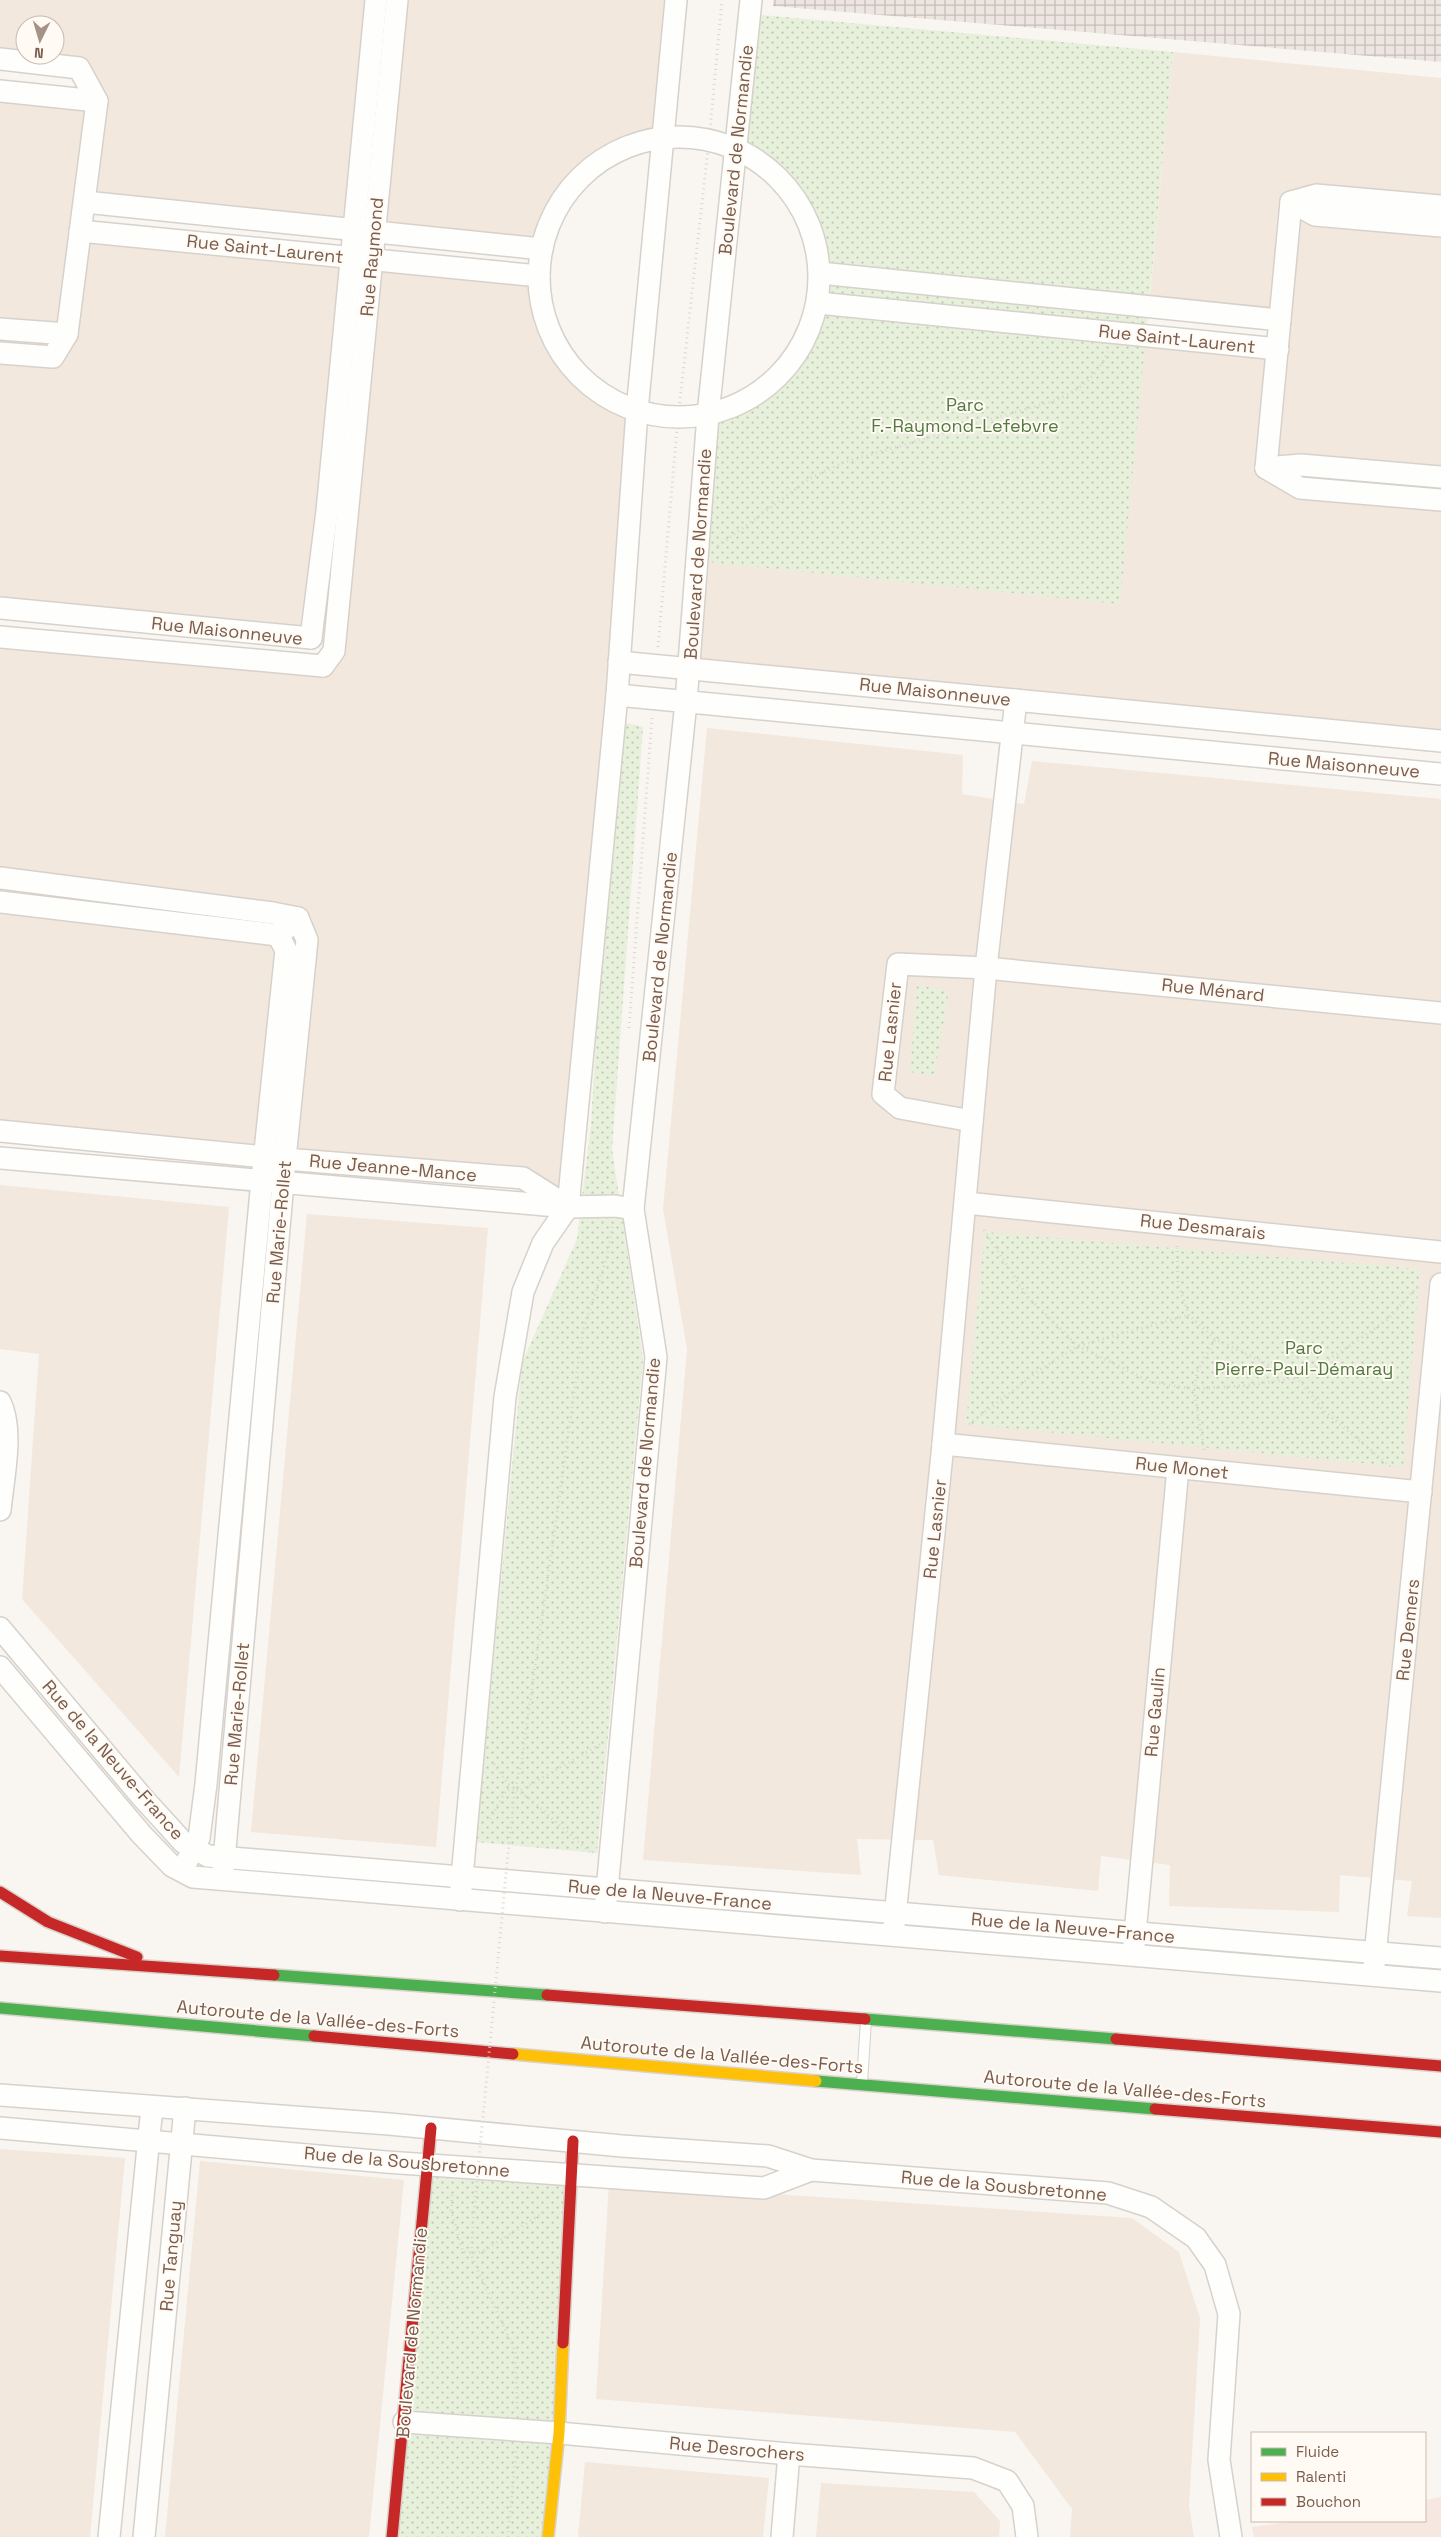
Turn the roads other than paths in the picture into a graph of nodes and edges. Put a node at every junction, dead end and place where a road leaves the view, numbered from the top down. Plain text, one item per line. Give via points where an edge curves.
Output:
1 (376, 0) edge
2 (397, 0) edge
3 (676, 0) edge
4 (751, 0) edge
5 (0, 59) edge
6 (0, 91) edge
7 (97, 100) junction
8 (662, 138) junction
9 (736, 149) junction
10 (85, 202) junction
11 (1291, 202) junction
12 (1441, 206) edge
13 (1441, 226) edge
14 (354, 229) junction
15 (80, 231) junction
16 (375, 232) junction
17 (542, 249) junction
18 (351, 258) junction
19 (372, 260) junction
20 (820, 273) junction
21 (539, 276) junction
22 (958, 287) junction
23 (818, 303) junction
24 (956, 317) junction
25 (1280, 320) junction
26 (0, 328) edge
27 (67, 334) junction
28 (1278, 349) junction
29 (0, 353) edge
30 (637, 411) junction
31 (708, 414) junction
32 (1266, 468) junction
33 (1441, 477) edge
34 (1441, 500) edge
35 (327, 511) junction
36 (348, 514) junction
37 (0, 608) edge
38 (0, 637) edge
39 (310, 638) junction
40 (619, 662) junction
41 (323, 666) junction
42 (690, 668) junction
43 (617, 695) junction
44 (1016, 700) junction
45 (686, 702) junction
46 (1250, 723) junction
47 (1012, 733) junction
48 (1441, 741) edge
49 (1248, 756) junction
50 (1441, 774) edge
51 (0, 878) edge
52 (0, 902) edge
53 (298, 918) junction
54 (278, 935) junction
55 (986, 968) junction
56 (1441, 1013) edge
57 (972, 1120) junction
58 (0, 1132) edge
59 (275, 1157) junction
60 (0, 1158) edge
61 (262, 1180) junction
62 (284, 1182) junction
63 (966, 1203) junction
64 (568, 1207) junction
65 (624, 1207) junction
66 (1441, 1252) edge
67 (1431, 1284) edge
68 (0, 1402) edge
69 (944, 1444) junction
70 (1178, 1468) junction
71 (1422, 1492) junction
72 (0, 1510) edge
73 (227, 1545) junction
74 (251, 1548) junction
75 (0, 1628) edge
76 (0, 1667) edge
77 (194, 1850) junction
78 (224, 1859) junction
79 (179, 1871) junction
80 (462, 1878) junction
81 (222, 1881) junction
82 (607, 1890) junction
83 (0, 1892) edge
84 (460, 1900) junction
85 (605, 1912) junction
86 (895, 1913) junction
87 (1135, 1932) junction
88 (894, 1936) junction
89 (1375, 1952) junction
90 (0, 1956) edge
91 (1133, 1956) junction
92 (1441, 1958) edge
93 (167, 1968) junction
94 (1374, 1975) junction
95 (1441, 1981) edge
96 (0, 2008) edge
97 (866, 2019) junction
98 (1441, 2066) edge
99 (862, 2085) junction
100 (0, 2095) edge
101 (152, 2107) junction
102 (185, 2108) junction
103 (0, 2128) edge
104 (431, 2128) junction
105 (1441, 2132) edge
106 (148, 2142) junction
107 (181, 2142) junction
108 (574, 2142) junction
109 (427, 2164) junction
110 (811, 2170) junction
111 (572, 2176) junction
112 (123, 2401) junction
113 (157, 2405) junction
114 (404, 2422) junction
115 (559, 2432) junction
116 (790, 2454) junction
117 (109, 2537) edge
118 (144, 2537) edge
119 (392, 2537) edge
120 (548, 2537) edge
121 (782, 2537) edge
122 (1027, 2537) edge
123 (1231, 2537) edge

1 - 14 street, Rue Raymond
2 - 16 street, Rue Raymond
3 - 8 street
4 - 9 street, Boulevard de Normandie
5 - 7 street via 79,68
6 - 7 street
7 - 10 street
8 - 9 street via 709,140
8 - 17 street via 623,149 587,172 568,192 553,217
8 - 30 street
9 - 20 street via 770,170 796,199 813,235
9 - 31 street, Boulevard de Normandie
10 - 14 street, Rue Saint-Laurent
10 - 15 street
11 - 12 street via 1316,195
11 - 13 street via 1314,215
11 - 25 street
14 - 16 street, Rue Saint-Laurent
14 - 18 street, Rue Raymond
15 - 18 street, Rue Saint-Laurent
15 - 27 street
16 - 17 street, Rue Saint-Laurent
16 - 19 street, Rue Raymond
17 - 21 street
18 - 19 street, Rue Saint-Laurent
18 - 35 street, Rue Raymond
19 - 21 street, Rue Saint-Laurent
19 - 36 street, Rue Raymond
20 - 22 street, Rue Saint-Laurent
20 - 23 street
21 - 30 street via 542,306 558,348 595,389
22 - 24 street
22 - 25 street, Rue Saint-Laurent
23 - 24 street, Rue Saint-Laurent
23 - 31 street via 804,342 780,376 747,400
24 - 28 street, Rue Saint-Laurent
25 - 28 street
26 - 27 street
27 - 29 street via 53,357
28 - 32 street, Rue Saint-Laurent
30 - 31 street via 678,418
30 - 40 street
31 - 42 street, Boulevard de Normandie
32 - 33 street via 1301,465
32 - 34 street via 1300,488
35 - 36 street
35 - 39 street, Rue Raymond
36 - 41 street, Rue Raymond via 334,651
37 - 39 street, Rue Maisonneuve
38 - 41 street, Rue Maisonneuve
39 - 41 street, Rue Maisonneuve
40 - 42 street, Rue Maisonneuve
40 - 43 street
42 - 44 street, Rue Maisonneuve
42 - 45 street, Boulevard de Normandie
43 - 45 street, Rue Maisonneuve
43 - 64 street
44 - 46 street, Rue Maisonneuve
44 - 47 street, Rue Lasnier
45 - 47 street, Rue Maisonneuve
45 - 65 street, Boulevard de Normandie
46 - 48 street, Rue Maisonneuve
46 - 49 street, Rue Maisonneuve
47 - 49 street, Rue Maisonneuve
47 - 55 street, Rue Lasnier
49 - 50 street, Rue Maisonneuve
51 - 53 street
52 - 54 street
53 - 54 street
53 - 59 street, Rue Marie-Rollet via 307,940
54 - 59 street, Rue Marie-Rollet via 286,950
55 - 56 street, Rue Ménard
55 - 57 street, Rue Lasnier
55 - 57 street, Rue Lasnier via 898,964 883,1094 900,1108
57 - 63 street, Rue Lasnier
58 - 59 street, Rue Jeanne-Mance
59 - 61 street, Rue Marie-Rollet
59 - 62 street, Rue Marie-Rollet
59 - 64 street, Rue Jeanne-Mance via 523,1178
60 - 61 street, Rue Jeanne-Mance
61 - 62 street, Rue Jeanne-Mance
61 - 73 street, Rue Marie-Rollet
62 - 64 street, Rue Jeanne-Mance
62 - 74 street, Rue Marie-Rollet
63 - 66 street, Rue Desmarais
63 - 69 street, Rue Lasnier
64 - 65 street, Rue Jeanne-Mance
64 - 80 street via 543,1244 523,1292 505,1397
65 - 82 street, Boulevard de Normandie via 656,1356
67 - 71 street, Rue Demers
68 - 72 street via 6,1431
69 - 70 street, Rue Monet
69 - 86 street, Rue Lasnier
70 - 71 street, Rue Monet
70 - 87 street, Rue Gaulin
71 - 89 street, Rue Demers
73 - 74 street
73 - 77 street, Rue Marie-Rollet via 203,1810
74 - 78 street, Rue Marie-Rollet
75 - 77 street, Rue de la Neuve-France via 142,1797
76 - 79 street, Rue de la Neuve-France via 142,1835
77 - 78 street, Rue de la Neuve-France
77 - 79 street, Rue Marie-Rollet
78 - 80 street, Rue de la Neuve-France
78 - 81 street, Rue Marie-Rollet
79 - 81 street, Rue de la Neuve-France via 193,1877
80 - 82 street, Rue de la Neuve-France
80 - 84 street
81 - 84 street, Rue de la Neuve-France
82 - 85 street, Boulevard de Normandie
82 - 86 street, Rue de la Neuve-France
83 - 93 main road via 51,1925
84 - 85 street, Rue de la Neuve-France
85 - 88 street, Rue de la Neuve-France
86 - 87 street, Rue de la Neuve-France
86 - 88 street, Rue Lasnier
87 - 89 street, Rue de la Neuve-France
87 - 91 street, Rue Gaulin
88 - 91 street, Rue de la Neuve-France
89 - 92 street, Rue de la Neuve-France
89 - 94 street, Rue Demers
90 - 93 main road
91 - 94 street, Rue de la Neuve-France
93 - 97 main road
94 - 95 street, Rue de la Neuve-France
96 - 99 main road, Autoroute de la Vallée-des-Forts
97 - 98 main road
97 - 99 lane
99 - 105 main road, Autoroute de la Vallée-des-Forts
100 - 101 street, Rue de la Sousbretonne
101 - 102 street, Rue de la Sousbretonne
101 - 106 street, Rue Tanguay
102 - 104 street, Rue de la Sousbretonne
102 - 107 street, Rue Tanguay
103 - 106 street, Rue de la Sousbretonne
104 - 108 street, Rue de la Sousbretonne
104 - 109 main road, Boulevard de Normandie
106 - 107 street, Rue de la Sousbretonne
106 - 112 street, Rue Tanguay
107 - 109 street, Rue de la Sousbretonne
107 - 113 street, Rue Tanguay
108 - 110 street, Rue de la Sousbretonne via 768,2156
108 - 111 main road
109 - 111 street, Rue de la Sousbretonne
109 - 114 main road, Boulevard de Normandie
110 - 111 street, Rue de la Sousbretonne via 764,2188
110 - 123 street, Rue de la Sousbretonne via 1108,2193 1151,2207 1196,2238 1215,2265 1229,2314 1219,2460
111 - 115 main road
112 - 113 street
112 - 117 street, Rue Tanguay
113 - 118 street, Rue Tanguay
114 - 115 street, Rue Desrochers
114 - 119 main road, Boulevard de Normandie
115 - 116 street, Rue Desrochers
115 - 120 main road
116 - 121 street
116 - 122 street, Rue Desrochers via 973,2468 1006,2481 1023,2506

